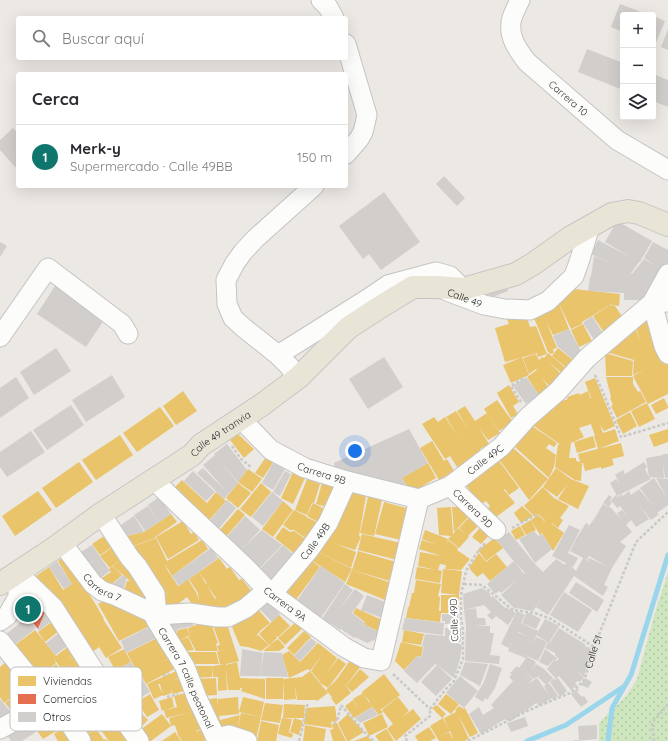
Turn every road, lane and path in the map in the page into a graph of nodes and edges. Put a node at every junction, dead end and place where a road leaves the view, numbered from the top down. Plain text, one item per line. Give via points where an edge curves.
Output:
1 (322, 0) edge
2 (520, 0) edge
3 (333, 16) edge
4 (348, 51) edge
5 (348, 151) edge
6 (668, 170) edge
7 (312, 188) edge
8 (668, 225) edge
9 (590, 226) junction
10 (668, 274) edge
11 (437, 287) junction
12 (463, 289) junction
13 (660, 303) edge
14 (128, 334) dead end
15 (0, 337) edge
16 (668, 354) edge
17 (278, 355) junction
18 (587, 358) junction
19 (299, 377) junction
20 (523, 378) dead end
21 (528, 417) junction
22 (240, 419) junction
23 (668, 423) edge
24 (222, 431) junction
25 (251, 467) dead end
26 (153, 480) junction
27 (347, 481) junction
28 (450, 486) junction
29 (419, 499) junction
30 (668, 512) edge
31 (102, 514) junction
32 (538, 514) dead end
33 (496, 530) junction
34 (62, 543) junction
35 (9, 579) edge
36 (464, 584) junction
37 (269, 592) junction
38 (157, 615) junction
39 (0, 621) edge
40 (0, 641) edge
41 (594, 647) junction
42 (380, 662) junction
43 (23, 667) edge
44 (92, 667) edge
45 (308, 702) dead end
46 (668, 704) edge
47 (430, 710) junction
48 (10, 723) edge
49 (334, 724) dead end
50 (0, 729) edge
51 (74, 731) edge
52 (132, 731) edge
53 (218, 740) edge
54 (81, 741) edge
55 (139, 741) edge
56 (247, 741) edge
57 (299, 741) edge
58 (374, 741) edge
59 (407, 741) edge
60 (468, 741) edge
61 (654, 741) edge

1 - 3 street
2 - 6 street, Carrera 10 via 512,19 511,34 516,48 527,62 617,140
4 - 5 street via 367,115 363,132
7 - 17 street via 243,252 226,280 227,304 233,318
8 - 9 main road, Calle 49 via 628,211 612,214
9 - 11 street, Calle 49 via 574,276 548,301 530,310 484,305
9 - 12 main road, Calle 49 via 516,274
10 - 13 street
11 - 12 main road, Calle 49
11 - 19 main road, Calle 49 tranvia via 413,287 380,307 348,328
12 - 17 street via 450,276 436,272 388,285
13 - 16 street via 664,346
13 - 18 street, Calle 49C
14 - 15 street via 122,324 48,268
17 - 19 street
18 - 21 street, Calle 49C via 558,391
18 - 23 path via 622,437
19 - 22 main road, Calle 49 tranvia
20 - 21 path via 511,386
21 - 28 street, Calle 49C via 501,447
22 - 24 main road, Calle 49 tranvia
22 - 27 street, Carrera 9B via 271,450 305,468
24 - 25 path via 241,459
24 - 26 main road, Calle 49 tranvia via 201,445 192,455
26 - 31 main road, Calle 49 tranvia
26 - 37 street, Carrera 9A via 245,566
27 - 29 street, Carrera 9B
27 - 37 street, Calle 49B via 328,523 309,550
28 - 29 street, Calle 49C
28 - 33 street, Carrera 9D
29 - 42 street
30 - 41 path, Calle 51 via 636,542
31 - 34 main road, Calle 49 tranvia
31 - 38 street via 155,594
32 - 33 path via 505,532
33 - 36 path, Calle 49D via 466,570
34 - 35 main road, Calle 49 tranvia
34 - 38 street, Carrera 7 via 93,584 102,591
35 - 39 street via 18,597 7,616
35 - 44 street via 53,607
36 - 41 path via 482,585 513,610 535,613 551,619
36 - 47 path, Calle 49D via 461,595 461,619 464,660 454,681
37 - 38 street, Calle 49B via 228,617 190,613
37 - 42 street, Carrera 9A via 344,647 364,658
38 - 53 street, Carrera 7 calle peatonal via 155,618 185,667
40 - 43 street
41 - 60 path, Calle 51 via 584,680 570,694 527,711
42 - 47 path
45 - 57 path
46 - 61 path via 652,723
47 - 59 path, Calle 49D via 430,716 406,736
48 - 50 street
49 - 58 path via 341,705
51 - 54 street
52 - 55 street
53 - 56 street via 229,735

